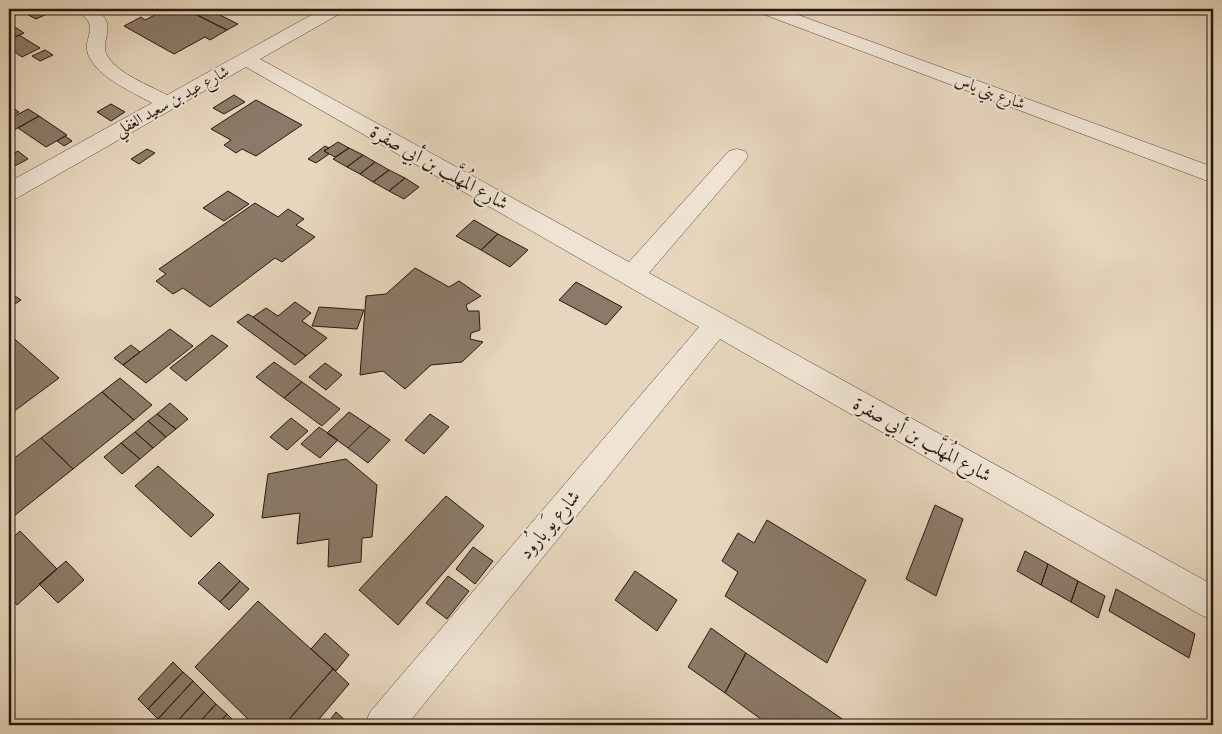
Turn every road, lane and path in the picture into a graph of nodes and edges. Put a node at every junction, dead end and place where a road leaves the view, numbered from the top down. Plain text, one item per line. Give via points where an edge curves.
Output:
1 (85, 9) edge
2 (336, 9) edge
3 (766, 9) edge
4 (246, 59) junction
5 (168, 103) junction
6 (737, 156) dead end
7 (1213, 175) edge
8 (9, 192) edge
9 (632, 276) junction
10 (717, 324) junction
11 (1213, 603) edge
12 (383, 725) edge

1 - 5 street via 98,21 96,50 102,62
2 - 4 street, شارع عيد بن سعيد الغفلي
3 - 7 street, شارع بني ياس
4 - 5 street, شارع عيد بن سعيد الغفلي
4 - 9 street, شارع المُهلَّب بن أبي صفرة
5 - 8 street, شارع عيد بن سعيد الغفلي
6 - 9 street
9 - 10 street, شارع المُهلَّب بن أبي صفرة
10 - 11 street, شارع المُهلَّب بن أبي صفرة
10 - 12 street, شارع يَو بارُود

